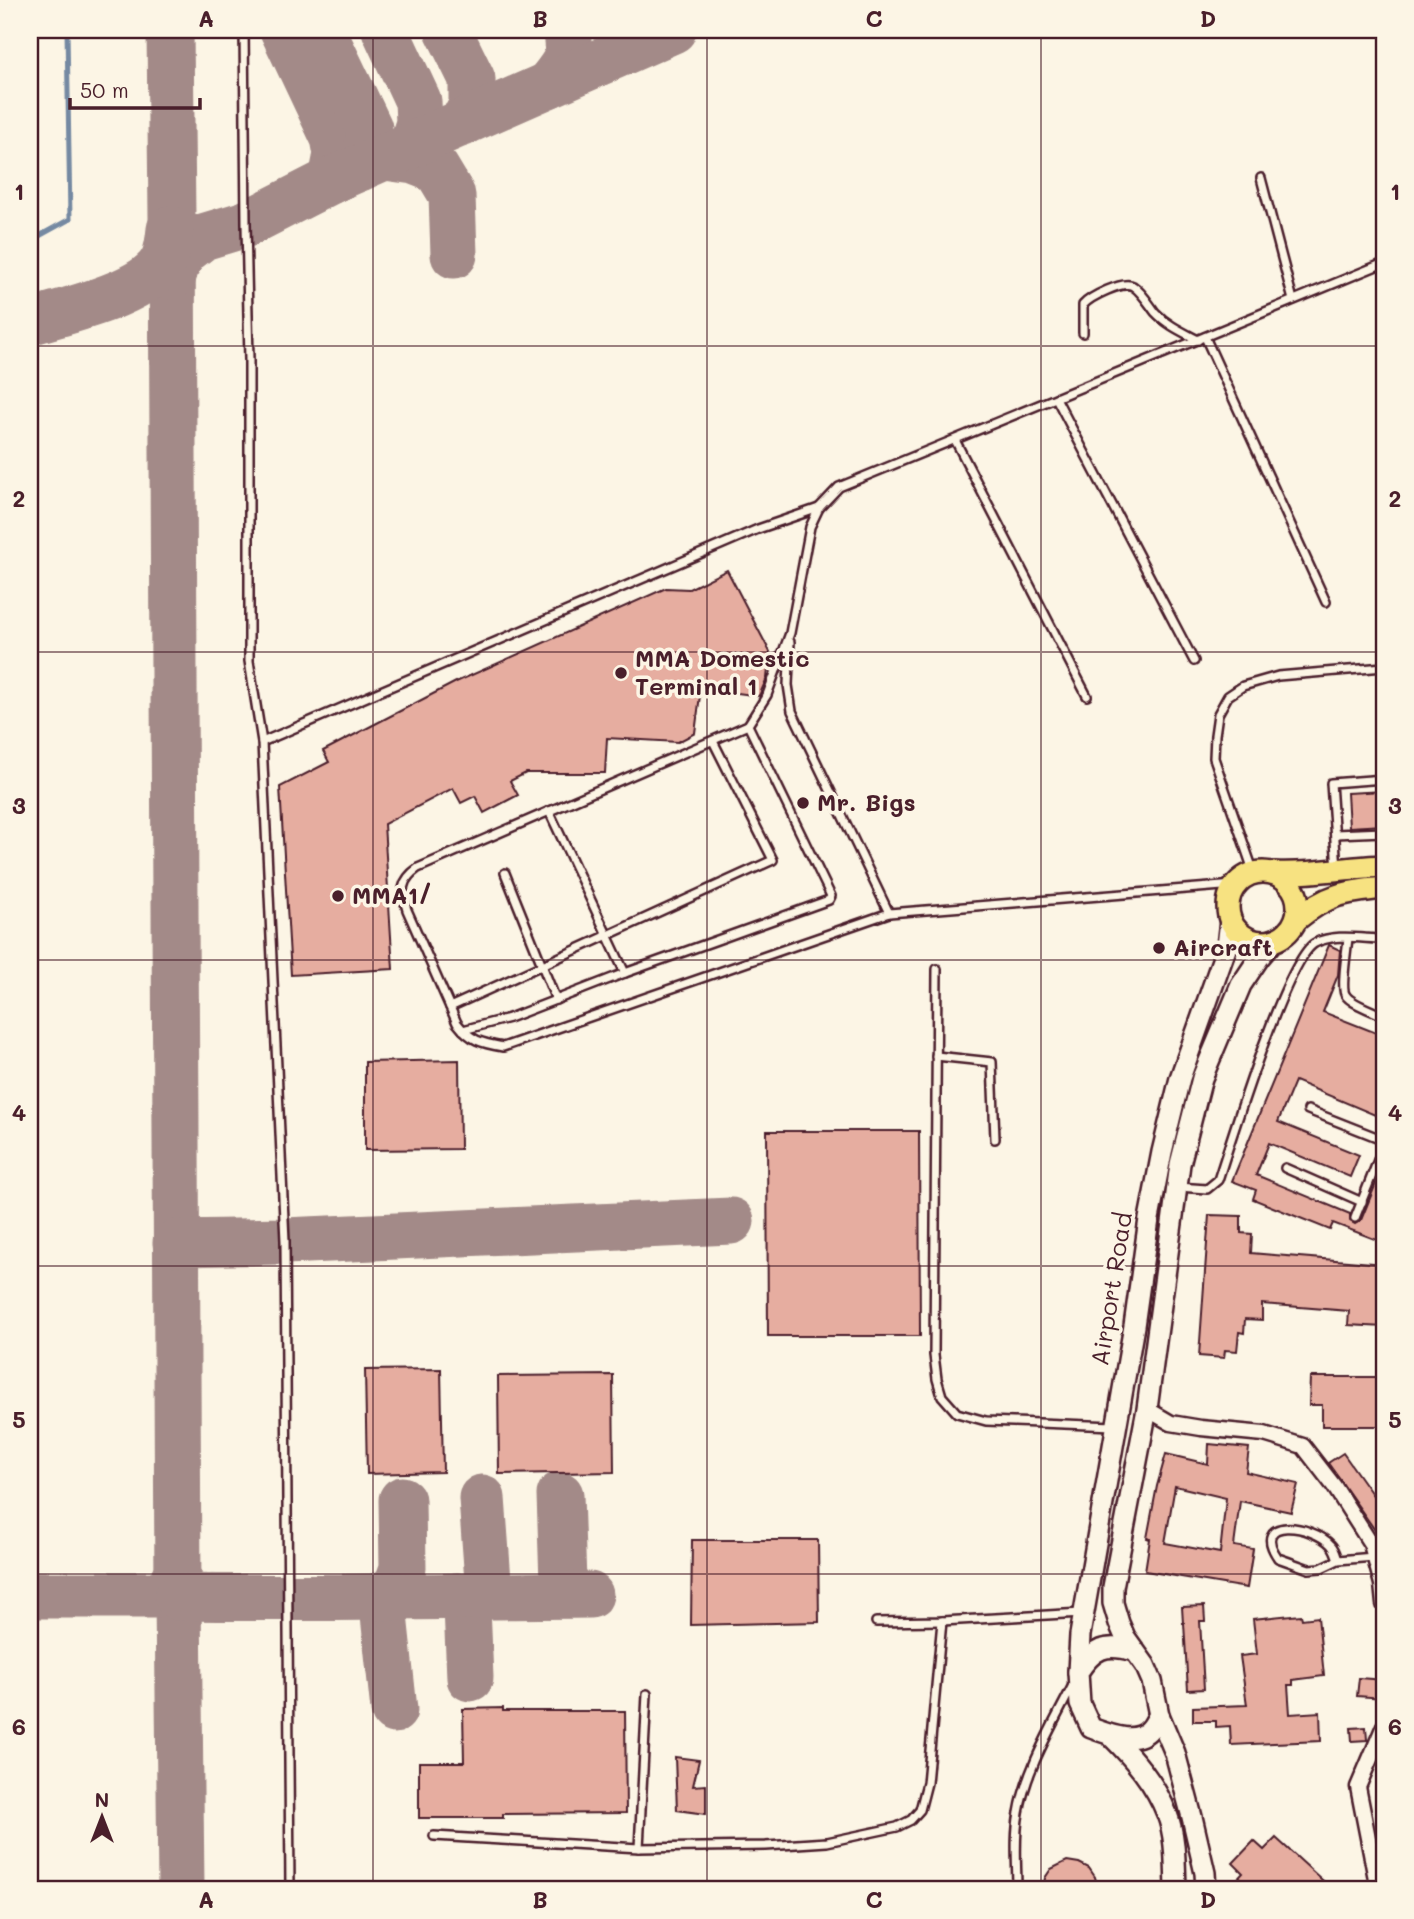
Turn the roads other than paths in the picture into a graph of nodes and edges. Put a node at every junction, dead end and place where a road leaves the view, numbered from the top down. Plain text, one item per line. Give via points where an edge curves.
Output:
1 (244, 30) edge
2 (1261, 178) dead end
3 (1384, 263) edge
4 (1293, 300) junction
5 (1083, 333) dead end
6 (1201, 338) junction
7 (1056, 398) junction
8 (954, 440) junction
9 (818, 508) junction
10 (1326, 602) dead end
11 (790, 633) junction
12 (1194, 660) dead end
13 (1384, 667) edge
14 (1087, 696) dead end
15 (748, 725) junction
16 (713, 741) junction
17 (262, 742) junction
18 (1384, 779) edge
19 (550, 811) junction
20 (1384, 832) edge
21 (1335, 834) junction
22 (1384, 866) edge
23 (1337, 869) junction
24 (505, 873) dead end
25 (1263, 873) junction
26 (1235, 885) junction
27 (1384, 888) edge
28 (889, 913) junction
29 (1296, 919) junction
30 (1230, 920) junction
31 (607, 934) junction
32 (1348, 938) junction
33 (1275, 939) junction
34 (1384, 939) edge
35 (542, 964) junction
36 (937, 969) dead end
37 (625, 973) junction
38 (556, 1000) junction
39 (450, 1007) junction
40 (1384, 1016) edge
41 (463, 1031) junction
42 (936, 1056) junction
43 (1308, 1110) dead end
44 (995, 1139) dead end
45 (1384, 1142) edge
46 (1285, 1168) dead end
47 (1177, 1187) junction
48 (1362, 1202) junction
49 (1355, 1218) dead end
50 (1147, 1409) junction
51 (1116, 1426) junction
52 (1374, 1557) junction
53 (1338, 1560) junction
54 (1383, 1584) edge
55 (1384, 1604) edge
56 (1083, 1613) junction
57 (942, 1621) junction
58 (876, 1622) dead end
59 (1134, 1651) junction
60 (1078, 1672) junction
61 (647, 1694) dead end
62 (1159, 1715) junction
63 (1384, 1726) edge
64 (1111, 1736) junction
65 (434, 1836) dead end
66 (639, 1848) junction
67 (290, 1889) edge
68 (1017, 1889) edge
69 (1176, 1889) edge
70 (1206, 1889) edge
71 (1378, 1889) edge

1 - 17 lane via 249,661
2 - 4 lane
3 - 4 lane
4 - 6 lane
5 - 6 lane via 1087,300 1128,284 1171,325
6 - 7 lane
6 - 10 lane
7 - 8 lane
7 - 12 lane
8 - 9 lane via 839,488
8 - 14 lane
9 - 11 lane via 810,527
9 - 17 lane via 758,528
11 - 15 lane via 767,695
11 - 28 lane via 792,710
13 - 25 lane via 1278,676 1243,685 1228,696 1218,714 1214,758
15 - 16 lane
15 - 37 lane via 830,900
16 - 19 lane
16 - 31 lane via 773,860
17 - 67 lane via 285,1241
18 - 21 lane via 1331,783
19 - 31 lane
19 - 39 lane via 418,868 403,884 407,910
20 - 21 lane
21 - 23 lane
22 - 23 main road
23 - 25 main road via 1300,875
24 - 35 lane
25 - 26 main road
25 - 29 main road via 1279,875 1295,891
26 - 28 lane
26 - 30 main road via 1227,908
27 - 29 main road via 1347,891 1314,905
28 - 41 lane via 503,1047 479,1042
29 - 33 main road via 1284,936
30 - 33 main road via 1245,938 1257,942
30 - 51 main road, Airport Road via 1227,946 1180,1078 1162,1152
31 - 35 lane
31 - 37 lane
32 - 34 lane
32 - 40 lane via 1345,994
32 - 47 lane via 1313,944 1299,965 1283,995 1218,1180 1207,1189
33 - 47 main road, Airport Road via 1241,985 1202,1078
35 - 38 lane
35 - 39 lane
36 - 42 lane
37 - 38 lane
38 - 41 lane
39 - 41 lane
42 - 44 lane via 992,1062
42 - 51 lane via 933,1355 942,1396 957,1413 986,1421
43 - 45 lane
45 - 48 lane
46 - 48 lane
47 - 50 main road, Airport Road
48 - 49 lane
50 - 52 street via 1171,1423 1264,1434 1304,1446 1371,1544
50 - 59 main road, Airport Road via 1113,1587 1119,1623
51 - 56 main road, Airport Road
52 - 53 lane
52 - 54 street
53 - 53 lane via 1309,1569 1278,1558 1270,1542 1272,1534 1278,1528 1307,1530 1333,1546
54 - 55 street
56 - 57 lane
56 - 60 main road, Airport Road
57 - 58 lane
57 - 66 lane via 928,1783 920,1810 911,1820 880,1832 827,1842
59 - 60 main road via 1098,1650
59 - 62 main road via 1152,1681
60 - 64 main road via 1080,1704 1091,1728
60 - 68 lane via 1026,1782 1018,1814
61 - 66 lane
62 - 64 main road via 1149,1731 1137,1737
62 - 70 main road via 1175,1754
63 - 71 street via 1357,1787
64 - 69 main road via 1137,1762 1168,1816
65 - 66 lane

